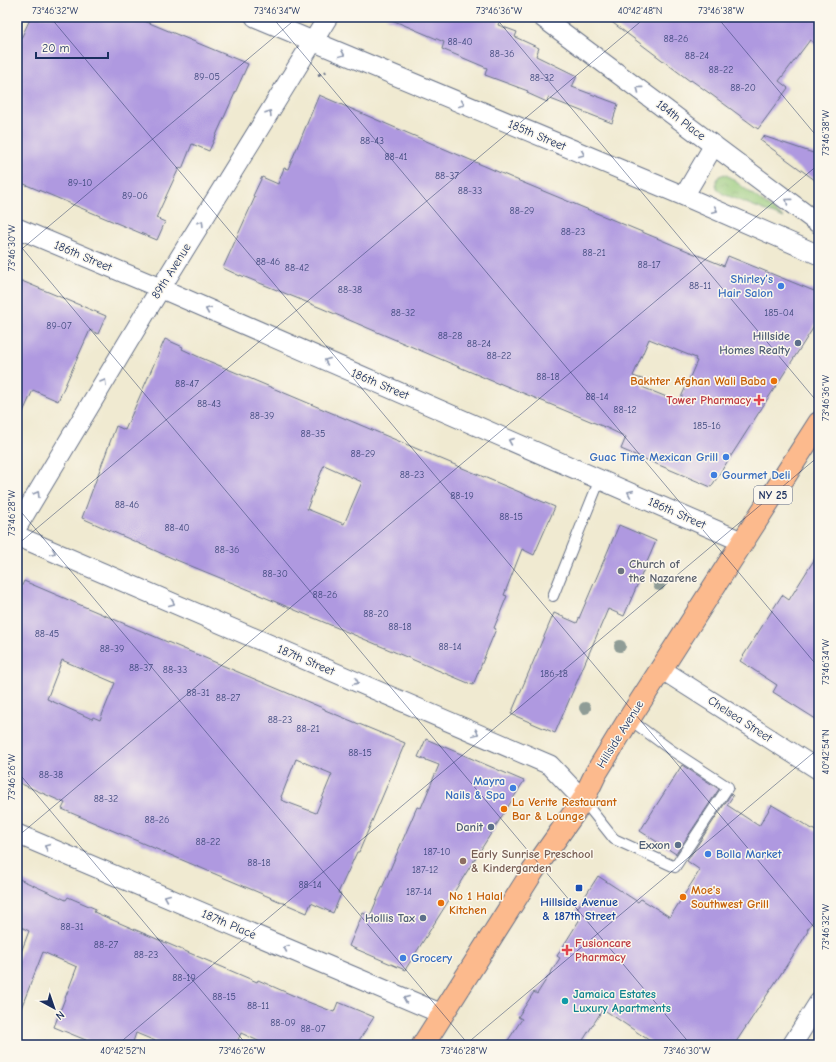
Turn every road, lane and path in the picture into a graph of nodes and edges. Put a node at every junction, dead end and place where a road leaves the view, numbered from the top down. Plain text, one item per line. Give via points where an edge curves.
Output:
1 (255, 17) edge
2 (328, 17) edge
3 (542, 17) edge
4 (312, 42) junction
5 (330, 70) dead end
6 (314, 75) dead end
7 (714, 146) junction
8 (684, 196) junction
9 (819, 224) edge
10 (17, 228) edge
11 (819, 255) edge
12 (160, 288) junction
13 (819, 423) edge
14 (600, 480) junction
15 (17, 527) edge
16 (17, 536) edge
17 (743, 542) junction
18 (553, 596) dead end
19 (661, 669) junction
20 (630, 719) junction
21 (819, 770) edge
22 (583, 800) junction
23 (17, 834) edge
24 (819, 1002) edge
25 (442, 1014) junction
26 (423, 1045) edge
27 (792, 1045) edge

1 - 4 street, 185th Street
2 - 4 street, 89th Avenue
7 -> 3 street, 184th Place
4 -> 8 street, 185th Street
12 -> 4 street, 89th Avenue
5 - 6 path
7 - 8 street
9 -> 7 street, 184th Place
8 -> 11 street, 185th Street
10 - 12 street, 186th Street
14 -> 12 street, 186th Street
15 -> 12 street, 89th Avenue
13 - 17 main road, Hillside Avenue / NY 25
17 -> 14 street, 186th Street
14 - 18 lane
16 -> 22 street, 187th Street via 550,765
17 - 19 main road, Hillside Avenue / NY 25
19 - 20 main road, Hillside Avenue / NY 25
19 - 21 street, Chelsea Street
20 - 22 main road, Hillside Avenue / NY 25 via 596,773
20 - 22 lane via 671,750 728,787 675,867 614,839
22 - 25 main road, Hillside Avenue / NY 25 via 533,871
25 -> 23 street, 187th Place
24 - 27 street
25 - 26 main road, Hillside Avenue / NY 25

